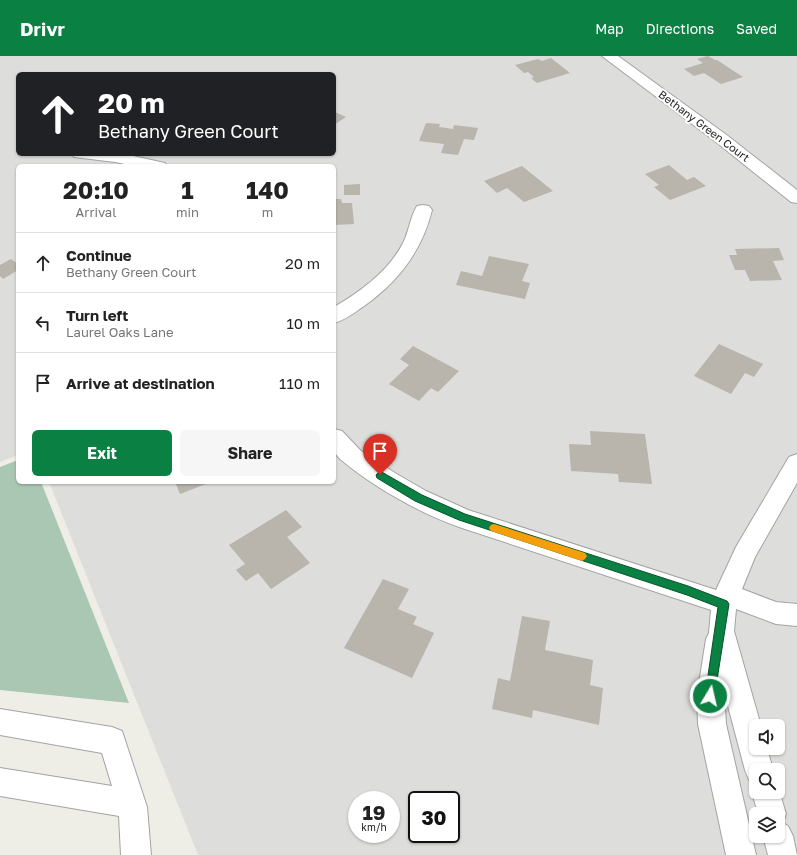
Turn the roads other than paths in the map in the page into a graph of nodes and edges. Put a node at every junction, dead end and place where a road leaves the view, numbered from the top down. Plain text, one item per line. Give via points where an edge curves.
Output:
1 (609, 56) edge
2 (103, 156) edge
3 (149, 164) edge
4 (797, 198) edge
5 (423, 210) dead end
6 (336, 315) edge
7 (336, 439) edge
8 (797, 463) edge
9 (725, 599) junction
10 (797, 615) edge
11 (721, 632) junction
12 (0, 722) edge
13 (757, 763) edge
14 (0, 782) edge
15 (132, 804) junction
16 (780, 843) edge
17 (136, 855) edge
18 (740, 855) edge
19 (783, 855) edge

1 - 4 street, Bethany Green Court
2 - 3 street
5 - 6 street via 421,223 410,249 399,264 370,293
7 - 9 street via 356,459 405,491 462,518 688,591
8 - 9 street via 744,554
9 - 10 street via 776,613
9 - 11 street
11 - 13 street
11 - 18 street via 710,696 712,724
12 - 15 street via 112,741
14 - 15 street
15 - 17 street
16 - 19 street

